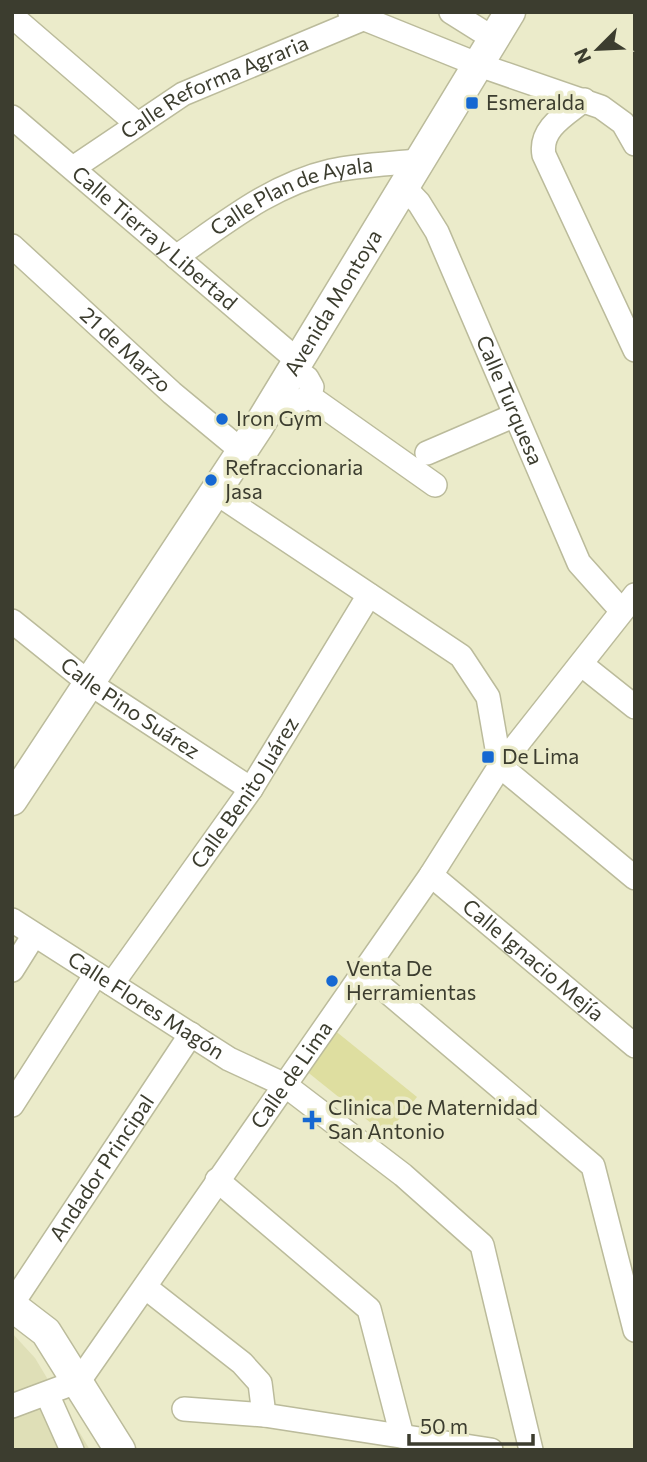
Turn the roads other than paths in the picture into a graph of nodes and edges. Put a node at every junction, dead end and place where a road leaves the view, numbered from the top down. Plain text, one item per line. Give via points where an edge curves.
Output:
1 (452, 12) edge
2 (510, 12) edge
3 (357, 15) edge
4 (12, 16) edge
5 (494, 39) junction
6 (478, 65) junction
7 (584, 100) junction
8 (12, 117) edge
9 (136, 123) junction
10 (635, 144) edge
11 (73, 168) junction
12 (409, 173) junction
13 (12, 246) edge
14 (176, 257) junction
15 (635, 350) edge
16 (294, 365) junction
17 (309, 396) junction
18 (270, 405) junction
19 (513, 416) junction
20 (242, 451) junction
21 (427, 453) dead end
22 (435, 485) dead end
23 (215, 492) junction
24 (369, 595) junction
25 (628, 603) edge
26 (12, 621) edge
27 (581, 664) junction
28 (89, 683) junction
29 (635, 707) edge
30 (500, 766) junction
31 (251, 789) junction
32 (12, 800) edge
33 (430, 875) junction
34 (635, 878) edge
35 (12, 920) edge
36 (34, 935) junction
37 (12, 970) edge
38 (363, 971) junction
39 (104, 979) junction
40 (191, 1034) junction
41 (635, 1046) edge
42 (285, 1084) junction
43 (12, 1105) edge
44 (217, 1180) junction
45 (145, 1287) junction
46 (12, 1305) edge
47 (635, 1331) edge
48 (79, 1381) junction
49 (47, 1394) junction
50 (12, 1406) edge
51 (184, 1409) dead end
52 (264, 1415) junction
53 (402, 1436) junction
54 (72, 1450) edge
55 (120, 1450) edge
56 (491, 1450) edge
57 (531, 1450) edge

1 - 5 street
2 - 5 main road, Avenida Montoya
3 - 6 street
3 - 9 street, Calle Reforma Agraria via 184,94
4 - 9 street
5 - 6 main road, Avenida Montoya
6 - 7 street
6 - 12 main road, Avenida Montoya
7 - 10 street via 623,123
7 - 15 street via 541,142
8 - 11 street, Calle Tierra y Libertad
9 - 11 street, Calle Reforma Agraria
11 - 14 street, Calle Tierra y Libertad
12 - 14 street, Calle Plan de Ayala via 353,167 296,182 263,197
12 - 16 main road, Avenida Montoya
12 - 19 street, Calle Turquesa
13 - 20 street, 21 de Marzo
14 - 16 street, Calle Tierra y Libertad
16 - 17 street, Calle Tierra y Libertad via 312,387
16 - 18 main road, Avenida Montoya
17 - 18 street via 295,405
17 - 22 street
18 - 20 main road, Avenida Montoya
19 - 21 street
19 - 25 street, Calle Turquesa via 579,563
20 - 23 main road, Avenida Montoya
23 - 24 street
23 - 28 main road, Avenida Montoya
24 - 30 street via 461,656 478,677 488,697
24 - 31 street, Calle Benito Juárez
25 - 27 street, Calle de Lima
26 - 28 street, Calle Pino Suárez
27 - 29 street
27 - 30 street, Calle de Lima
28 - 31 street, Calle Pino Suárez
28 - 32 main road, Avenida Montoya
30 - 33 street, Calle de Lima
30 - 34 street
31 - 39 street, Calle Benito Juárez
33 - 38 street, Calle de Lima
33 - 41 street, Calle Ignacio Mejía
35 - 36 street, Calle Flores Magón
36 - 37 street
36 - 39 street, Calle Flores Magón
38 - 42 street, Calle de Lima
38 - 47 street via 593,1166
39 - 40 street, Calle Flores Magón
39 - 43 street, Calle Benito Juárez
40 - 42 street, Calle Flores Magón via 229,1059
40 - 46 street, Andador Principal
42 - 44 street, Calle de Lima
42 - 57 street, Calle Flores Magón via 403,1175 482,1245
44 - 45 street, Calle de Lima
44 - 53 street via 369,1309
45 - 48 street, Calle de Lima
45 - 52 street via 242,1363 260,1383
46 - 48 main road via 46,1332
48 - 49 street
48 - 55 main road
49 - 50 street
49 - 54 street
51 - 52 street
52 - 53 street
53 - 56 street

